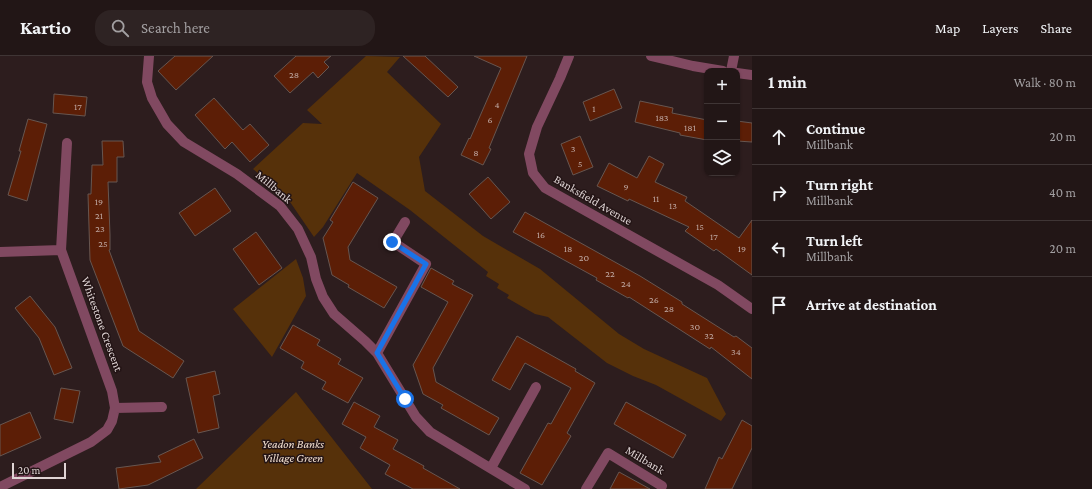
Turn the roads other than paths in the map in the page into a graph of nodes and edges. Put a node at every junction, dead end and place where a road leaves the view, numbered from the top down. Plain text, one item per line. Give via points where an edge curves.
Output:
1 (149, 56) edge
2 (569, 56) edge
3 (651, 56) edge
4 (734, 56) edge
5 (705, 68) edge
6 (732, 68) edge
7 (740, 73) edge
8 (752, 75) edge
9 (67, 143) dead end
10 (405, 222) dead end
11 (61, 250) junction
12 (0, 252) edge
13 (752, 309) edge
14 (377, 353) junction
15 (536, 387) dead end
16 (115, 408) junction
17 (162, 408) dead end
18 (491, 468) junction
19 (662, 486) dead end
20 (0, 487) edge
21 (525, 489) edge
22 (586, 489) edge

1 - 14 street, Millbank via 147,82 152,98 167,124 184,142 237,174 280,206 298,229 311,257 323,296 334,314
2 - 13 street, Banksfield Avenue via 537,127 529,154 533,173 545,188 718,285
3 - 5 street
4 - 6 street
7 - 8 street
9 - 11 street, Whitestone Crescent
10 - 14 street via 392,242 426,264
11 - 12 street
11 - 16 street, Whitestone Crescent via 112,391
14 - 18 street, Millbank via 416,416 430,432
15 - 18 street
16 - 17 street
16 - 20 street via 107,430 91,442
18 - 21 street, Millbank
19 - 22 street, Millbank via 608,453

